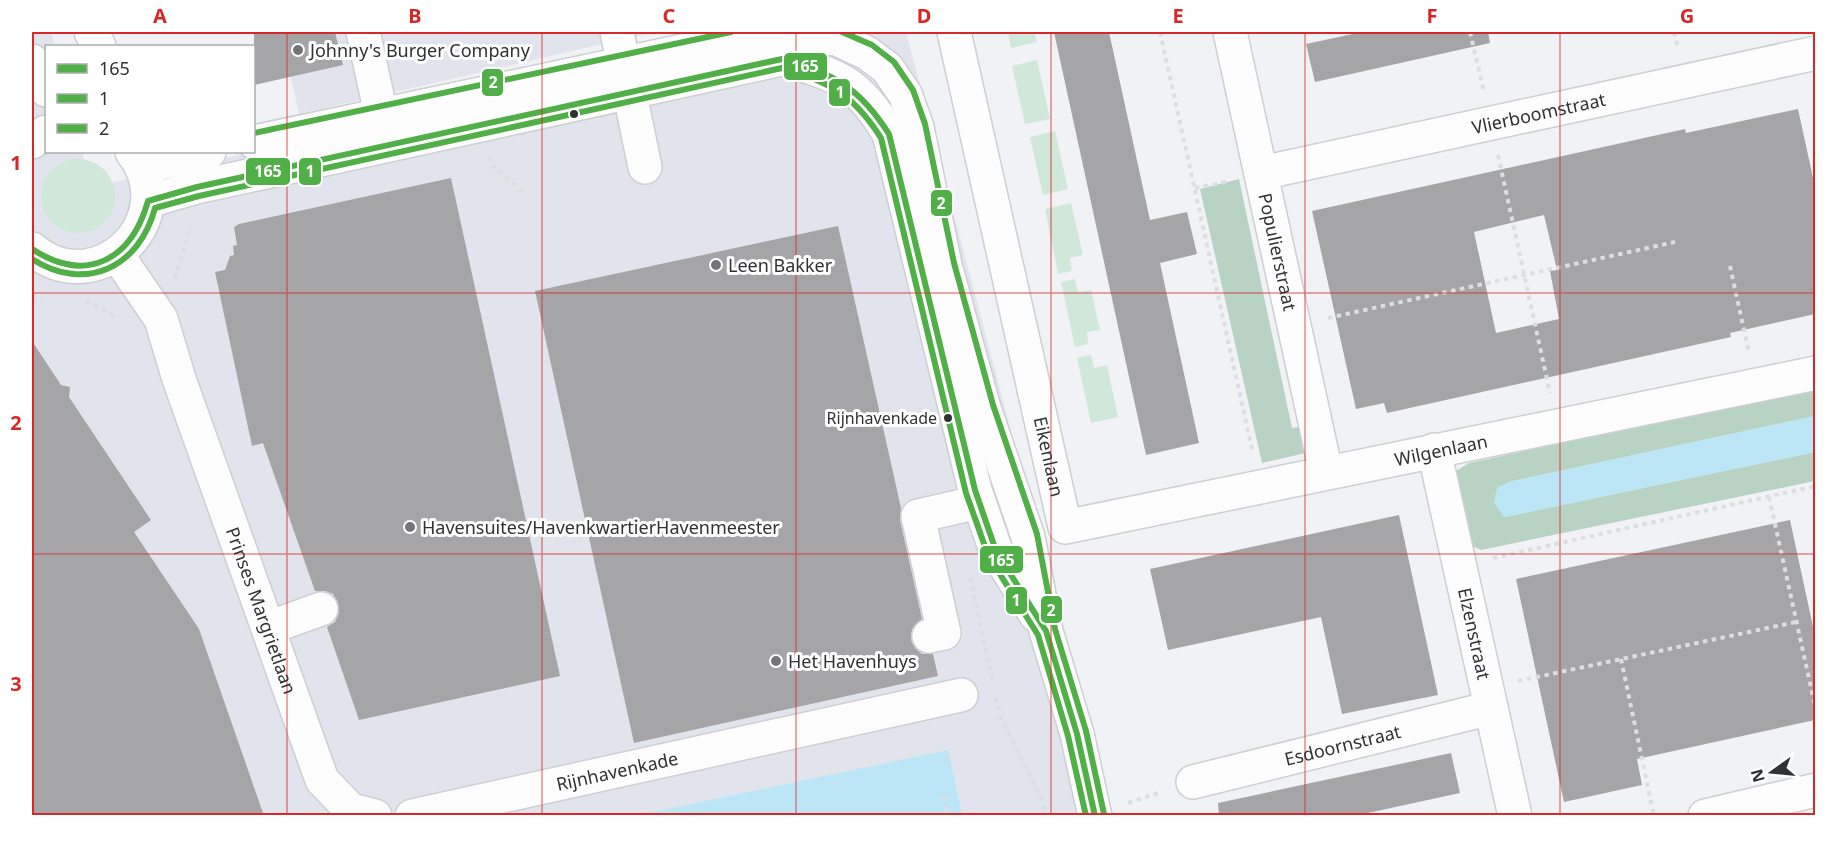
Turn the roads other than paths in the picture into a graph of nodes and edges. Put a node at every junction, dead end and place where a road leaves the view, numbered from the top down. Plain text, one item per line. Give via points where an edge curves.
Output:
1 (363, 32) edge
2 (617, 32) edge
3 (954, 32) edge
4 (1230, 32) edge
5 (1815, 53) edge
6 (32, 61) edge
7 (627, 78) junction
8 (45, 88) edge
9 (381, 115) junction
10 (45, 133) edge
11 (32, 142) edge
12 (255, 142) edge
13 (388, 146) junction
14 (199, 153) edge
15 (137, 159) edge
16 (645, 167) dead end
17 (1261, 174) junction
18 (148, 201) junction
19 (32, 249) edge
20 (117, 255) junction
21 (1815, 373) edge
22 (1434, 450) junction
23 (1326, 472) junction
24 (979, 502) junction
25 (1065, 527) joint
26 (321, 609) dead end
27 (268, 628) junction
28 (1046, 631) junction
29 (929, 636) dead end
30 (961, 694) dead end
31 (1489, 698) junction
32 (1193, 782) dead end
33 (1815, 790) edge
34 (375, 816) edge
35 (412, 816) edge
36 (1095, 816) edge
37 (1515, 816) edge
38 (1705, 816) edge

1 - 9 street
2 - 7 street
3 - 25 street, Eikenlaan
4 - 17 street, Populierstraat
5 - 17 street, Vlierboomstraat
6 - 8 street
7 - 9 street
7 - 13 street via 482,123
7 - 16 street
7 - 24 street via 782,58 844,79 873,106 890,134 955,416
7 - 28 street via 767,33 837,39 887,68 905,94 917,127 948,276 984,408 1028,537
9 - 12 street
9 - 13 street
10 - 11 street
13 - 18 street
14 - 15 street
15 - 18 street
17 - 23 street, Populierstraat
18 - 20 street via 141,226
19 - 20 street via 57,264 74,267 100,263
20 - 27 street, Prinses Margrietlaan via 161,319
21 - 22 street, Wilgenlaan
22 - 23 street, Wilgenlaan
22 - 31 street, Elzenstraat
23 - 25 street, Wilgenlaan
24 - 28 street via 996,551
24 - 29 street via 918,516 944,633
26 - 27 street
27 - 34 street, Prinses Margrietlaan via 322,780 351,810
28 - 36 street via 1077,734
30 - 35 street, Rijnhavenkade
31 - 32 street, Esdoornstraat
31 - 37 street, Elzenstraat
33 - 38 street

